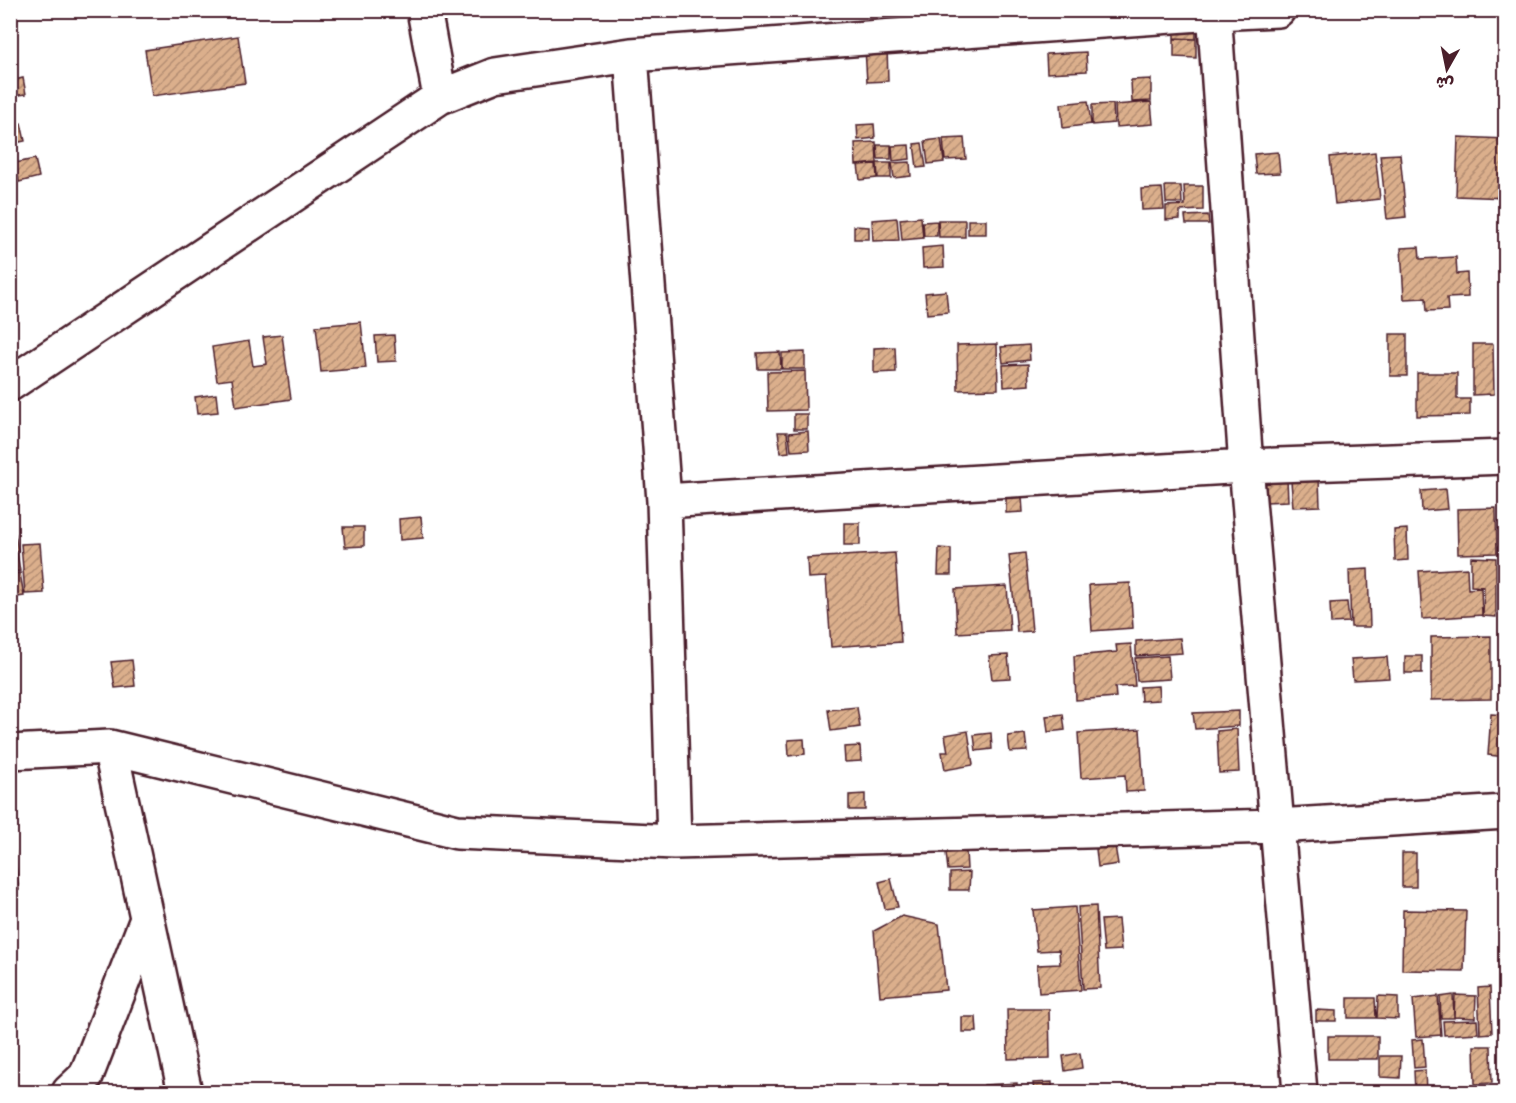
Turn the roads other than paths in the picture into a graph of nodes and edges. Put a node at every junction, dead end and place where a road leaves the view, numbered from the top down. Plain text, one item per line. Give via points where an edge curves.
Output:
1 (424, 10) edge
2 (1278, 10) edge
3 (1214, 12) edge
4 (631, 55) junction
5 (440, 98) junction
6 (10, 384) edge
7 (1506, 457) edge
8 (1246, 466) junction
9 (664, 501) junction
10 (110, 747) junction
11 (10, 752) edge
12 (1506, 812) edge
13 (1277, 826) junction
14 (674, 842) junction
15 (147, 919) junction
16 (69, 1092) edge
17 (185, 1092) edge
18 (1300, 1092) edge

1 - 5 street
2 - 3 street
3 - 4 street
3 - 8 street
4 - 5 street via 495,75
4 - 9 street
5 - 6 street
7 - 8 street
8 - 9 street
8 - 13 street
9 - 14 street
10 - 11 street
10 - 14 street via 457,832
10 - 15 street
12 - 13 street
13 - 14 street
13 - 18 street
15 - 16 street via 86,1076
15 - 17 street

